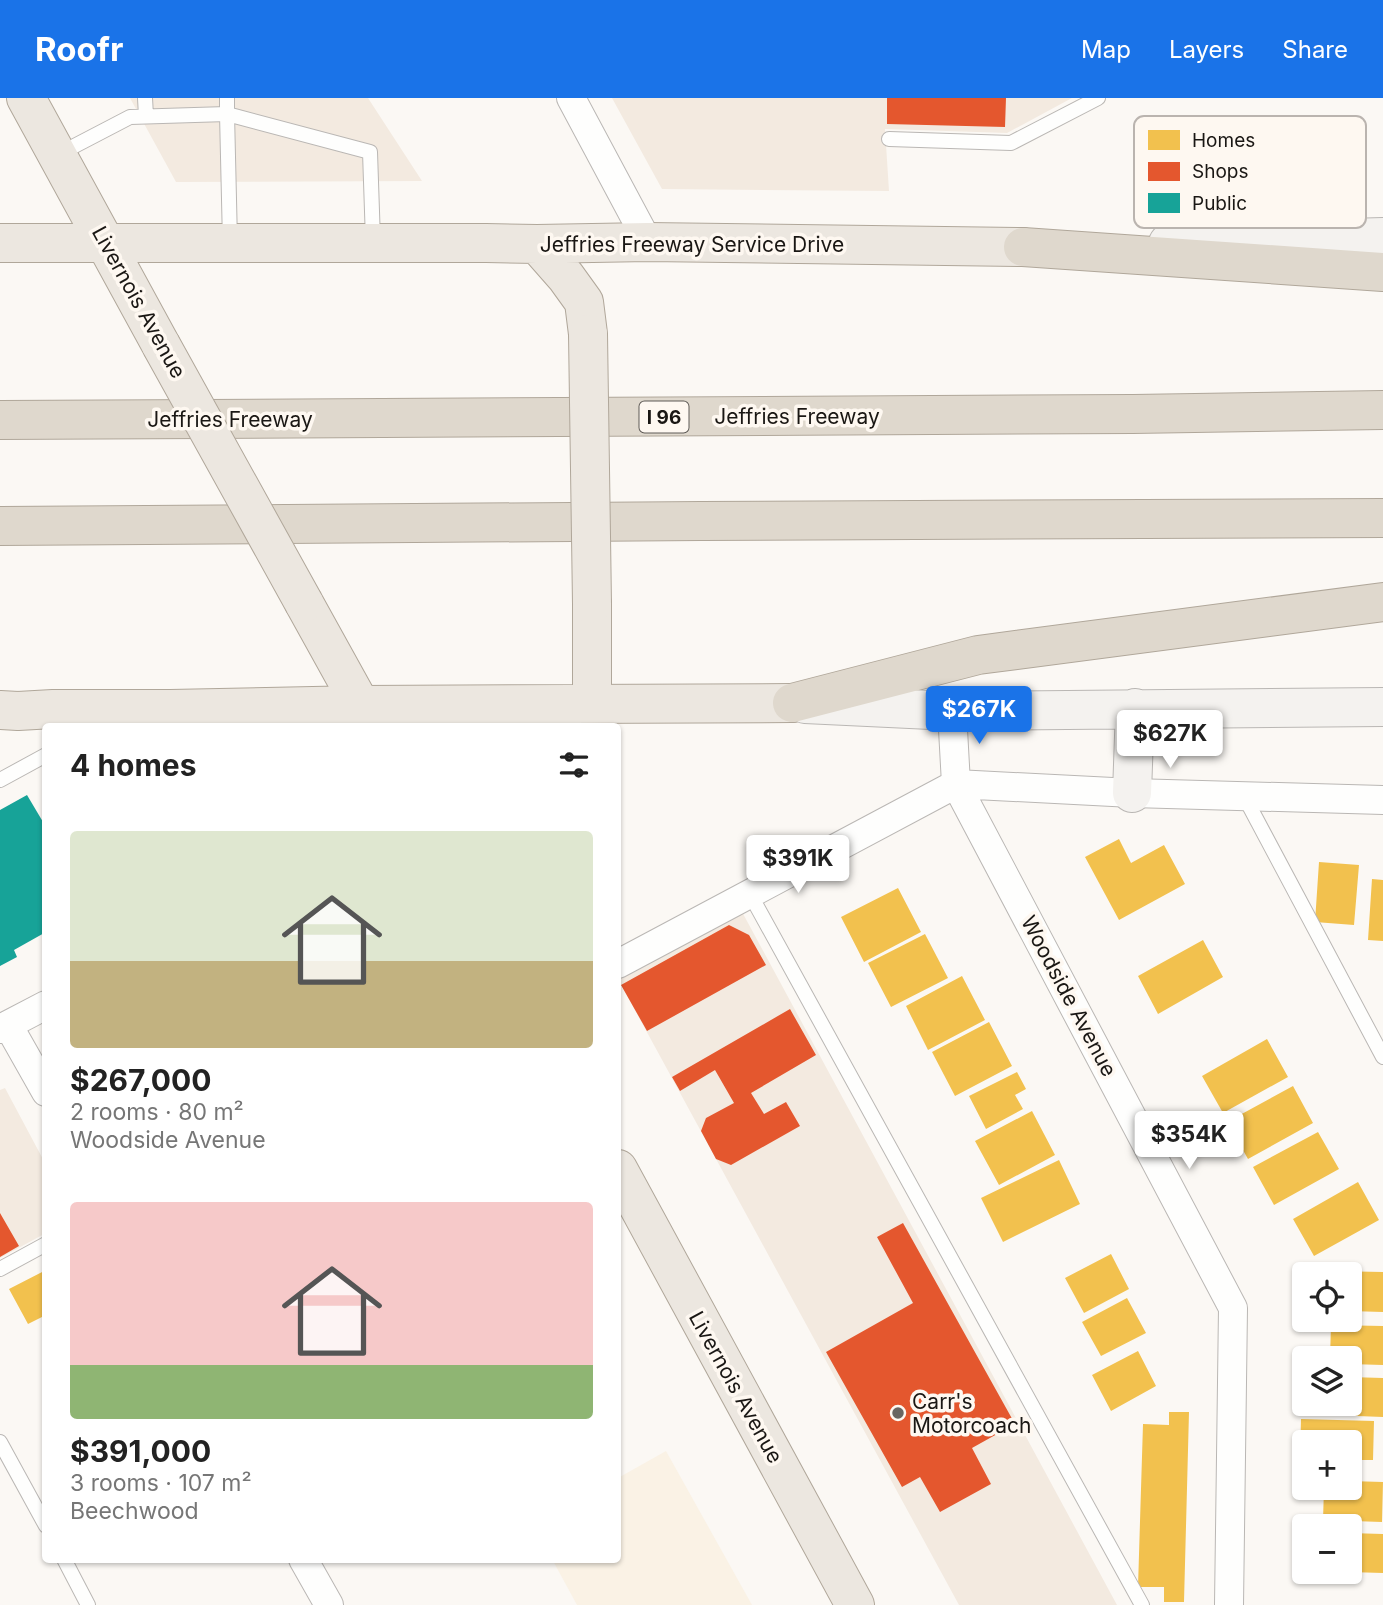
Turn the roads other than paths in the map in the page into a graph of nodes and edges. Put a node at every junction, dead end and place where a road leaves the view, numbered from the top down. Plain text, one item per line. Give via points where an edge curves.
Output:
1 (26, 98) edge
2 (145, 98) edge
3 (227, 98) edge
4 (571, 98) edge
5 (1098, 98) edge
6 (227, 114) junction
7 (146, 116) junction
8 (889, 139) dead end
9 (58, 155) junction
10 (1383, 237) edge
11 (648, 242) junction
12 (0, 243) edge
13 (373, 243) junction
14 (107, 244) junction
15 (230, 244) junction
16 (537, 244) junction
17 (1023, 247) junction
18 (1383, 272) edge
19 (1383, 410) edge
20 (0, 420) edge
21 (1383, 518) edge
22 (0, 526) edge
23 (1383, 602) edge
24 (792, 703) junction
25 (1383, 707) edge
26 (1135, 708) junction
27 (952, 711) junction
28 (6, 712) edge
29 (590, 715) edge
30 (366, 716) edge
31 (72, 718) edge
32 (42, 757) edge
33 (0, 780) edge
34 (956, 784) junction
35 (1132, 793) junction
36 (1244, 796) junction
37 (1383, 800) edge
38 (750, 894) junction
39 (621, 962) edge
40 (42, 1006) edge
41 (4, 1027) edge
42 (1383, 1057) edge
43 (42, 1086) edge
44 (621, 1175) edge
45 (42, 1246) edge
46 (0, 1269) edge
47 (0, 1442) edge
48 (42, 1519) edge
49 (66, 1563) edge
50 (305, 1563) edge
51 (88, 1605) edge
52 (328, 1605) edge
53 (855, 1605) edge
54 (1142, 1605) edge
55 (1229, 1605) edge

1 - 9 main road, Livernois Avenue
2 - 7 lane
3 - 6 lane
4 - 11 street
5 - 8 lane via 1011,143
6 - 7 lane
6 - 13 lane via 370,152
6 - 15 lane
7 - 9 lane via 130,117
9 - 14 main road, Livernois Avenue
10 - 17 street, Jeffries Freeway Service Drive
11 - 16 main road, Jeffries Freeway Service Drive
11 - 17 main road, Jeffries Freeway Service Drive
12 - 14 main road, Jeffries Freeway Service Drive
13 - 15 main road, Jeffries Freeway Service Drive
13 - 16 main road, Jeffries Freeway Service Drive
14 - 15 main road, Jeffries Freeway Service Drive
14 - 30 main road, Livernois Avenue, bridge
16 - 29 main road, bridge via 584,302 588,334
17 - 18 highway
19 - 20 highway, Jeffries Freeway / I 96
21 - 22 highway
23 - 24 highway via 978,655
24 - 27 street
24 - 29 main road
25 - 26 street
26 - 27 street
26 - 35 street
27 - 34 street, Woodside Avenue
28 - 31 main road
29 - 30 main road
30 - 31 main road via 170,709
32 - 33 lane
34 - 35 street
34 - 38 street
34 - 55 street, Woodside Avenue via 1233,1308
35 - 36 street
36 - 37 street
36 - 42 lane
38 - 39 street
38 - 54 lane
40 - 41 street
41 - 43 street
44 - 53 main road, Livernois Avenue
45 - 46 lane
47 - 48 lane
49 - 51 lane
50 - 52 street

